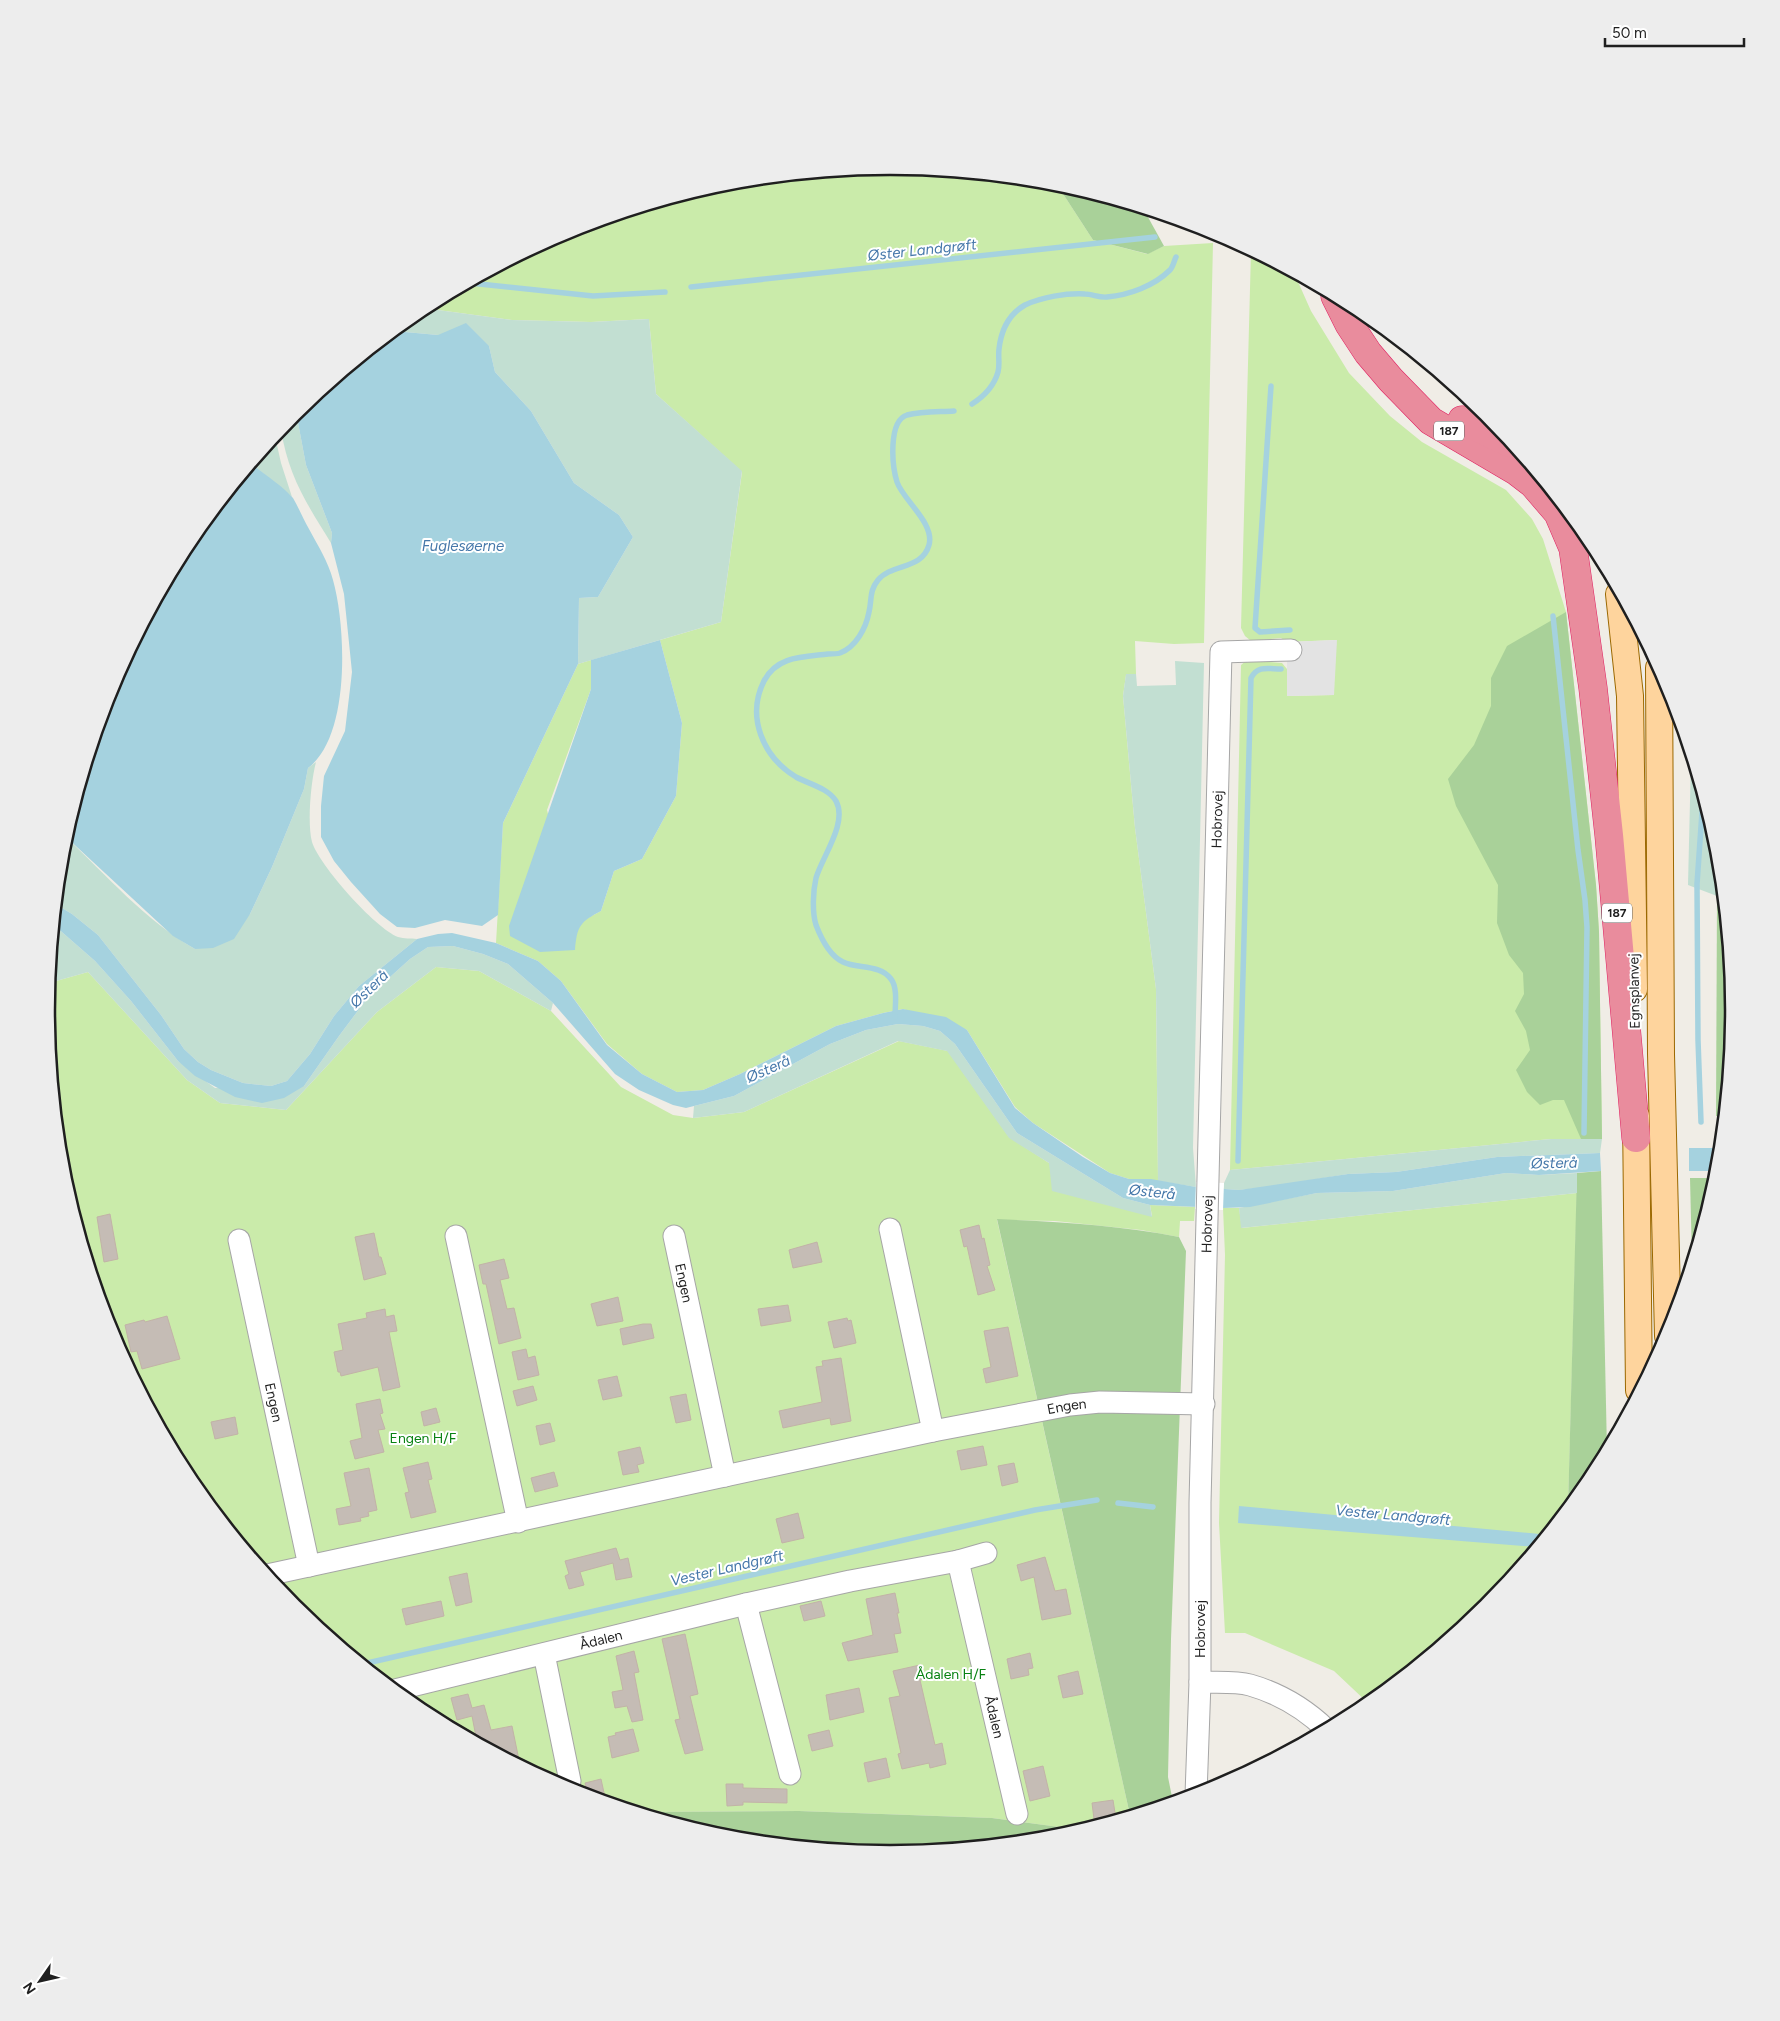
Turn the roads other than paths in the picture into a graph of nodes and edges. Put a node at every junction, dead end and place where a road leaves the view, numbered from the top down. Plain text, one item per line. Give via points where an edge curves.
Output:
1 (1341, 308) edge
2 (1391, 380) junction
3 (1495, 436) edge
4 (1620, 607) edge
5 (1290, 650) dead end
6 (1659, 687) edge
7 (1636, 1138) junction
8 (890, 1229) dead end
9 (456, 1236) dead end
10 (674, 1236) dead end
11 (239, 1240) dead end
12 (1667, 1314) edge
13 (1639, 1380) edge
14 (1204, 1404) junction
15 (933, 1431) junction
16 (725, 1476) junction
17 (518, 1522) junction
18 (986, 1553) dead end
19 (958, 1561) junction
20 (309, 1566) junction
21 (274, 1574) edge
22 (746, 1604) junction
23 (544, 1654) junction
24 (1200, 1682) junction
25 (403, 1688) edge
26 (1321, 1726) edge
27 (790, 1774) dead end
28 (570, 1781) dead end
29 (1196, 1787) edge
30 (1017, 1814) dead end

1 - 2 highway, 187 via 1368,352
2 - 3 highway
2 - 7 highway, 187 via 1431,421 1516,470 1533,484 1558,513 1573,548 1609,835
4 - 7 main road, Egnsplanvej via 1630,696
5 - 14 street, Hobrovej via 1221,652
6 - 12 main road, Egnsplanvej via 1661,1054
7 - 13 main road, Egnsplanvej
8 - 15 street
9 - 17 street
10 - 16 street, Engen
11 - 20 street, Engen
14 - 15 street, Engen via 1100,1402
14 - 24 street, Hobrovej via 1200,1503
15 - 16 street, Engen
16 - 17 street, Engen
17 - 20 street, Engen
18 - 19 street, Ådalen
19 - 22 street, Ådalen
19 - 30 street, Ådalen
20 - 21 street, Engen
22 - 23 street, Ådalen
22 - 27 street
23 - 25 street, Ådalen
23 - 28 street
24 - 26 street via 1248,1685 1274,1694 1298,1706
24 - 29 street, Hobrovej

